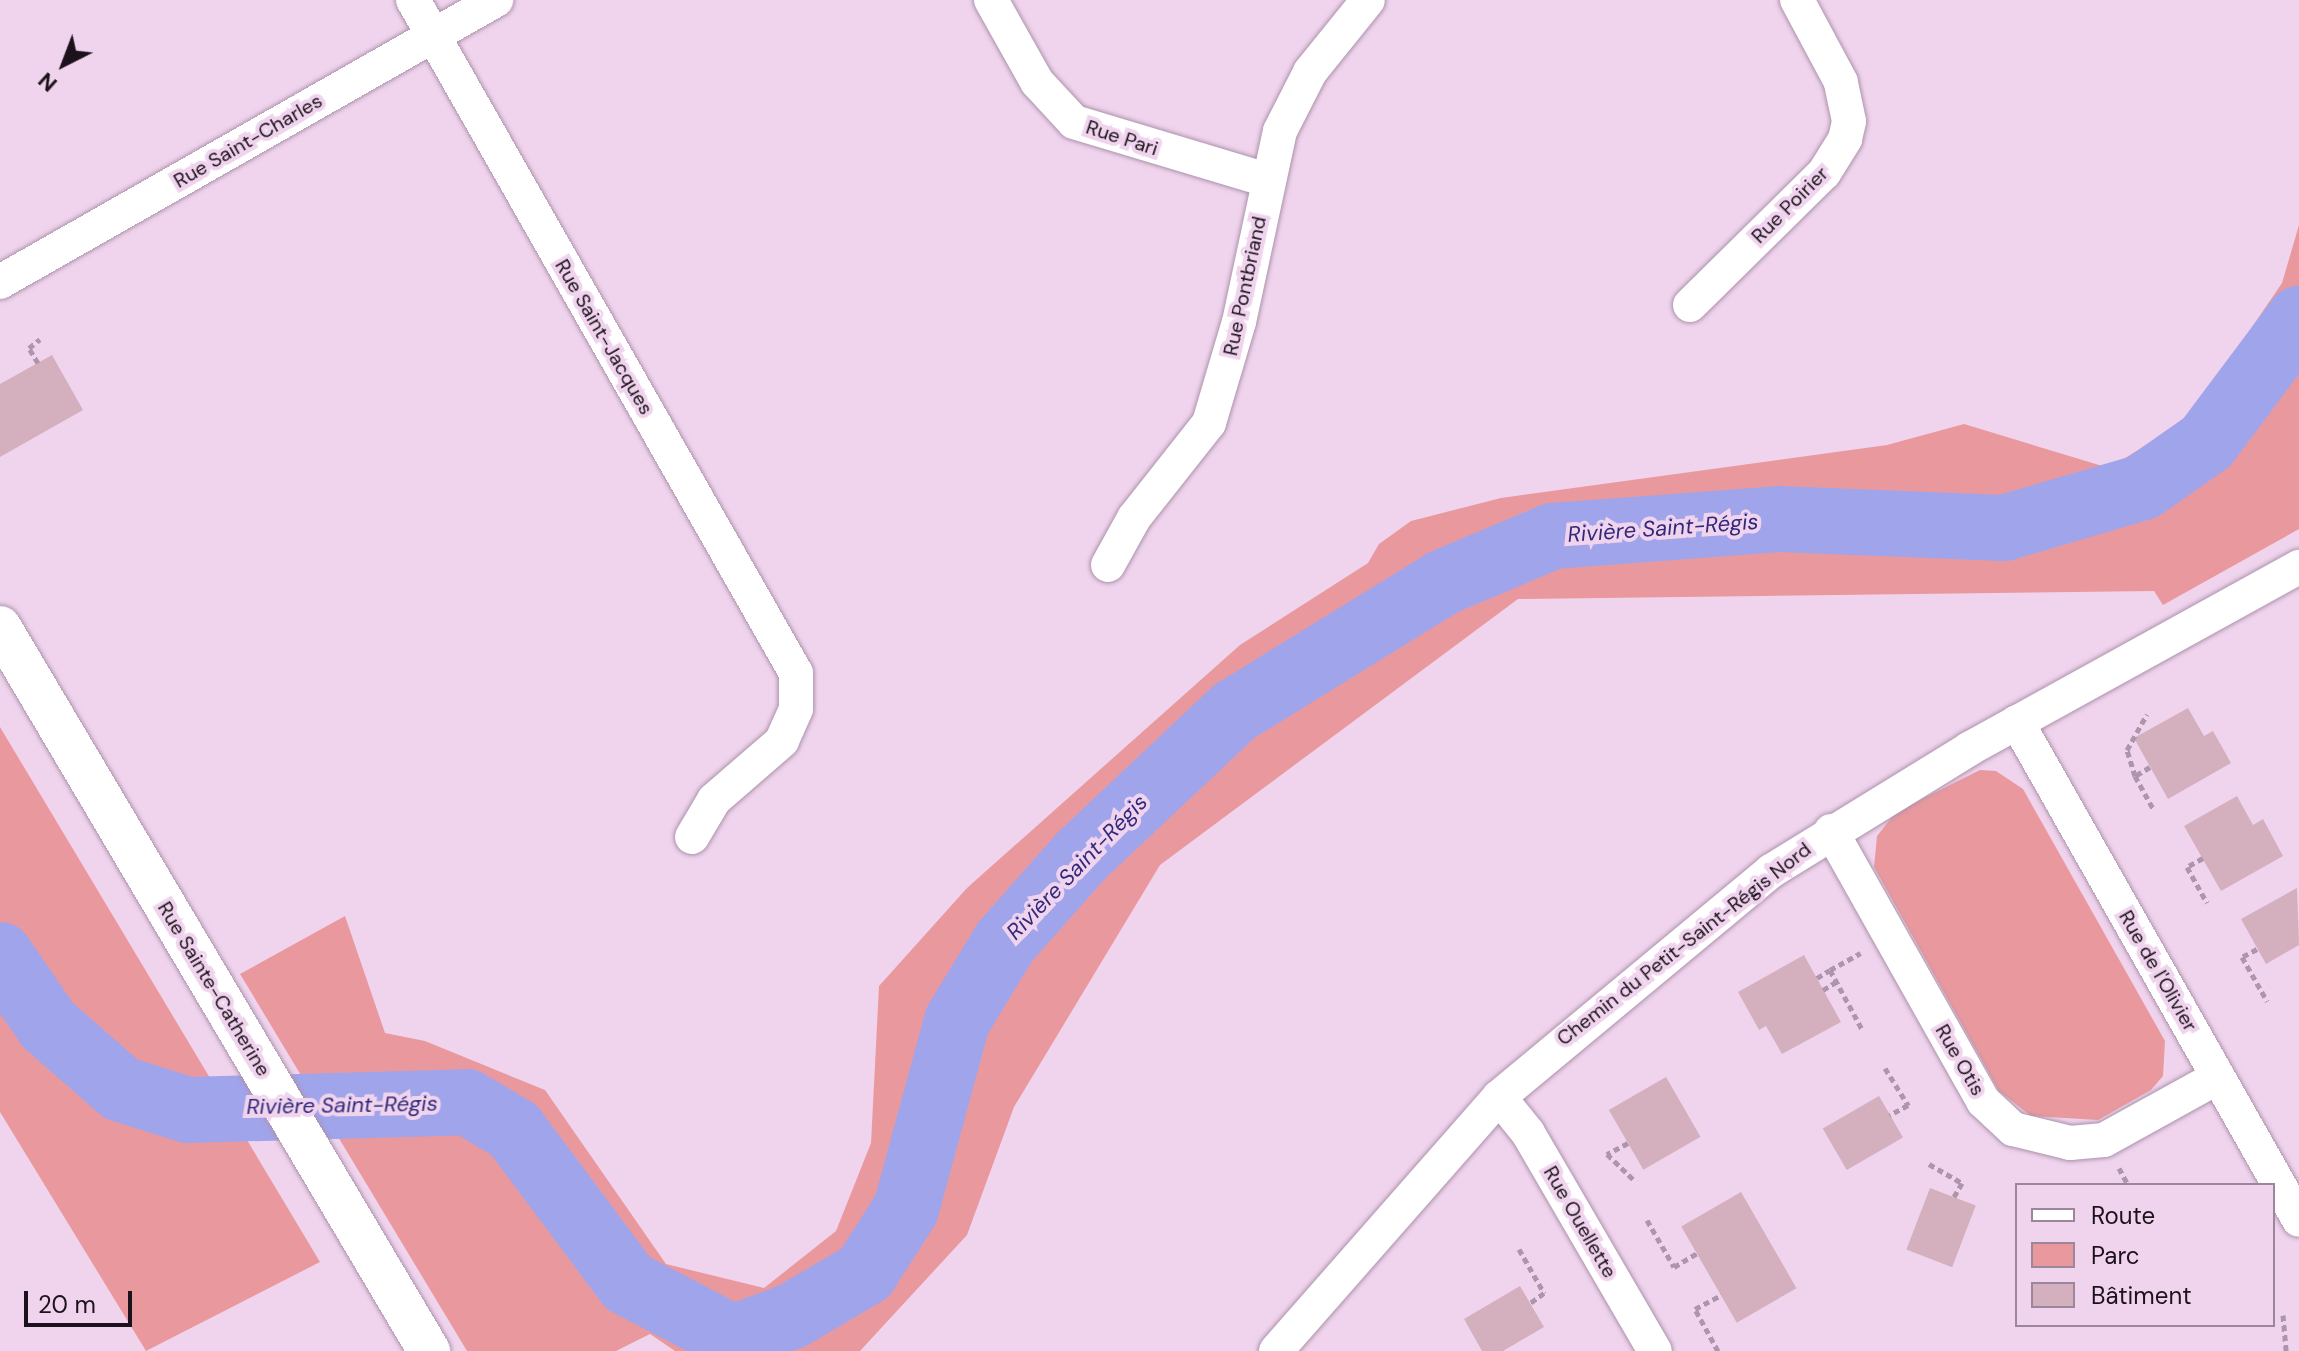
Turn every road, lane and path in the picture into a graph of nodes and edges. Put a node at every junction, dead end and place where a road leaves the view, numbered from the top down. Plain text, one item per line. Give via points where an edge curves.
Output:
1 (413, 0) edge
2 (496, 0) edge
3 (991, 0) edge
4 (1368, 0) edge
5 (1797, 0) edge
6 (433, 36) junction
7 (1267, 180) junction
8 (0, 282) edge
9 (1690, 305) dead end
10 (40, 339) dead end
11 (38, 363) dead end
12 (1108, 565) dead end
13 (2299, 567) edge
14 (0, 627) edge
15 (2147, 714) dead end
16 (2017, 722) junction
17 (2150, 767) dead end
18 (2135, 776) junction
19 (2154, 810) dead end
20 (1831, 831) junction
21 (692, 837) dead end
22 (2203, 858) dead end
23 (2207, 903) dead end
24 (2257, 949) dead end
25 (1817, 978) dead end
26 (1837, 982) junction
27 (1823, 990) dead end
28 (2267, 1001) dead end
29 (1863, 1031) dead end
30 (1885, 1068) dead end
31 (2218, 1077) junction
32 (1499, 1097) junction
33 (1890, 1115) dead end
34 (1628, 1143) dead end
35 (1929, 1164) dead end
36 (1636, 1182) dead end
37 (1954, 1197) dead end
38 (1647, 1220) dead end
39 (2299, 1220) edge
40 (1519, 1249) dead end
41 (1697, 1253) dead end
42 (1721, 1295) dead end
43 (1530, 1303) dead end
44 (2283, 1315) dead end
45 (429, 1351) edge
46 (1276, 1351) edge
47 (1655, 1351) edge
48 (1718, 1351) edge
49 (2286, 1351) edge

1 - 6 street, Rue Saint-Jacques
2 - 6 street, Rue Saint-Charles
3 - 7 street, Rue Pari via 1037,82 1074,122
4 - 7 street, Rue Pontbriand via 1292,104
5 - 9 street, Rue Poirier via 1841,82 1849,121 1845,139 1824,173
6 - 8 street, Rue Saint-Charles
6 - 21 street, Rue Saint-Jacques via 796,673 796,709 782,741 714,800
7 - 12 street, Rue Pontbriand via 1219,401 1198,442 1134,518
10 - 11 path via 29,348
13 - 16 street, Chemin du Petit-Saint-Régis Nord
14 - 45 street, Rue Sainte-Catherine
15 - 18 path via 2127,750
16 - 20 street, Chemin du Petit-Saint-Régis Nord
16 - 31 street, Rue de l'Olivier
17 - 18 path
18 - 19 path
20 - 31 street, Rue Otis via 1983,1101 2013,1129 2070,1143 2104,1140
20 - 32 street, Chemin du Petit-Saint-Régis Nord via 1721,911
22 - 23 path via 2187,867
24 - 28 path via 2242,957
25 - 26 path via 1830,970
26 - 27 path
26 - 29 path
30 - 33 path via 1908,1105
31 - 39 street, Rue de l'Olivier
32 - 46 street, Chemin du Petit-Saint-Régis Nord
32 - 47 street, Rue Ouellette via 1528,1133
34 - 36 path via 1607,1154
35 - 37 path via 1962,1183
38 - 41 path via 1674,1267
40 - 43 path via 1544,1293
42 - 48 path via 1695,1309
44 - 49 path

